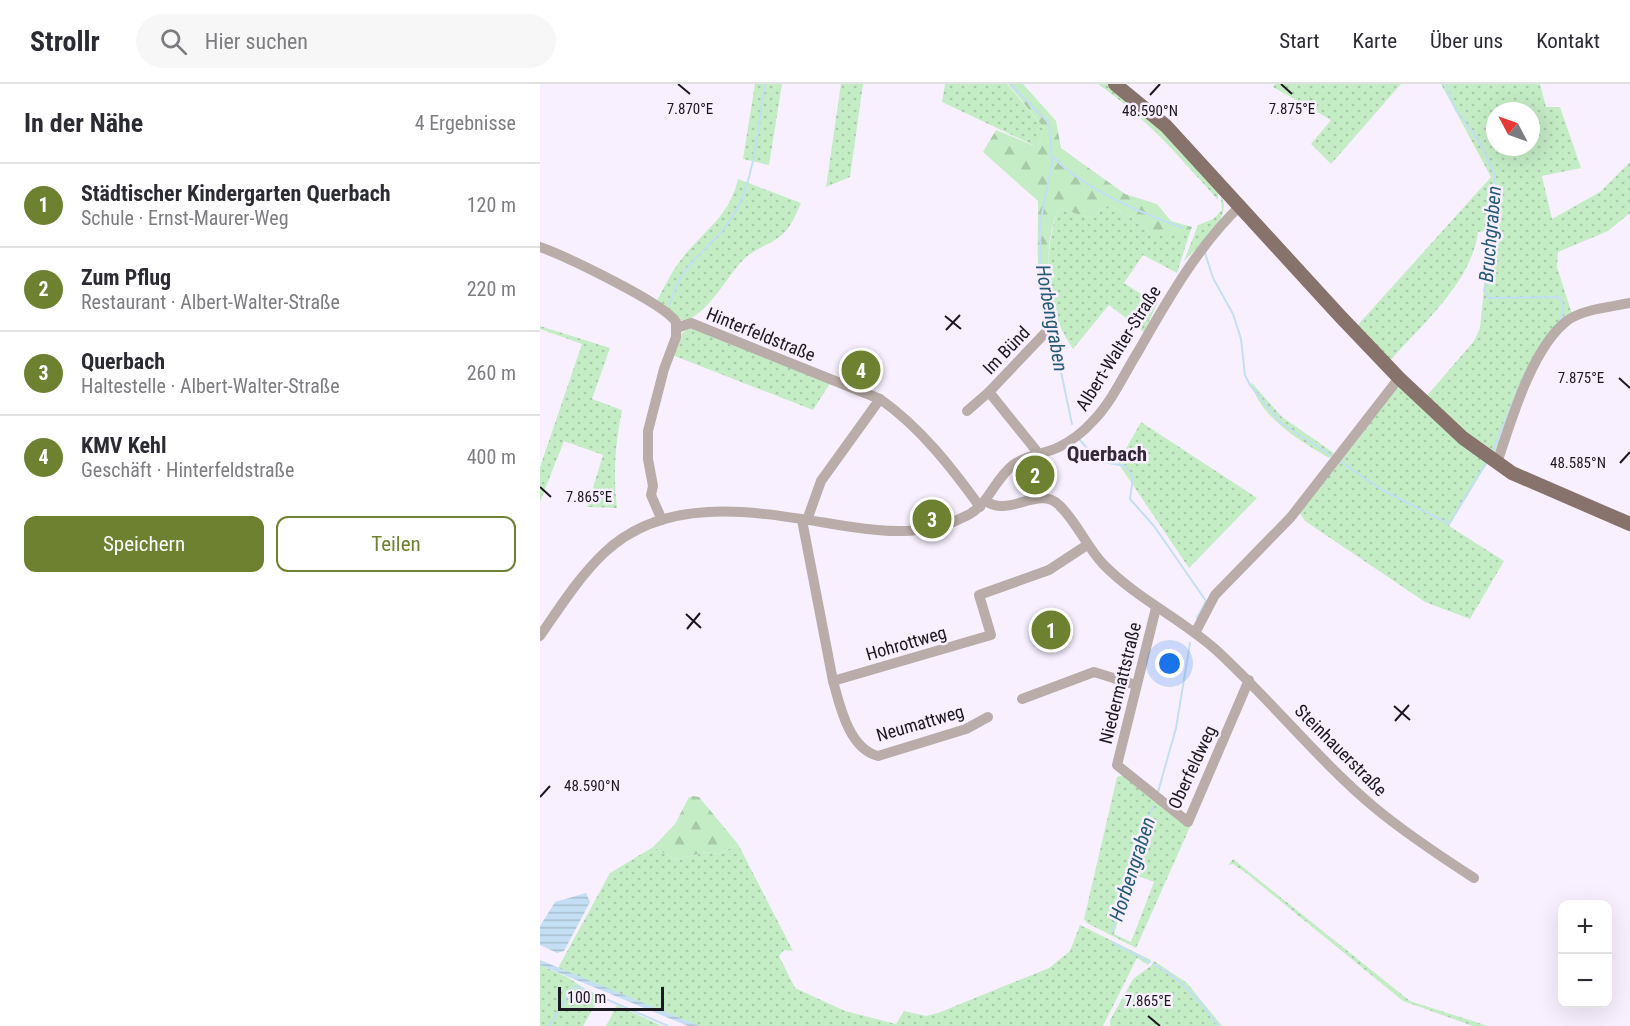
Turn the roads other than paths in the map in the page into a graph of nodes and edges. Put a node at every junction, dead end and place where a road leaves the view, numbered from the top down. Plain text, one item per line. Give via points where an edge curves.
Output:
1 (1115, 84) edge
2 (1241, 205) junction
3 (540, 247) edge
4 (1630, 303) edge
5 (677, 328) junction
6 (1047, 332) dead end
7 (1399, 378) junction
8 (989, 392) junction
9 (880, 399) junction
10 (967, 411) dead end
11 (1039, 454) junction
12 (1497, 463) junction
13 (983, 504) junction
14 (662, 520) junction
15 (805, 520) junction
16 (1630, 524) edge
17 (1087, 545) junction
18 (1156, 608) junction
19 (1195, 633) junction
20 (540, 636) edge
21 (1249, 680) junction
22 (833, 681) junction
23 (1136, 685) junction
24 (1022, 699) dead end
25 (988, 717) dead end
26 (1118, 765) joint
27 (1474, 878) dead end

1 - 2 main road via 1166,126
2 - 7 main road
2 - 11 street, Albert-Walter-Straße via 1184,274 1110,399 1092,422 1073,439
3 - 5 street, Hinterfeldstraße via 565,256 658,306 674,318
4 - 12 street via 1569,320 1554,336 1526,379
5 - 9 street, Hinterfeldstraße via 691,323
5 - 14 street via 648,431 651,495
6 - 8 street, Im Bünd
7 - 12 main road via 1462,438
7 - 19 street via 1291,517 1215,595
8 - 10 street, Im Bünd
8 - 11 street, Im Bünd
9 - 13 street, Hinterfeldstraße via 934,449
9 - 15 street via 821,481
11 - 13 street, Albert-Walter-Straße via 1003,474
12 - 16 main road via 1532,483
13 - 15 street via 966,516 895,533
13 - 17 street, Steinhauerstraße via 1004,507 1045,498 1058,504
14 - 15 street via 724,510
14 - 20 street via 632,532 604,552
15 - 22 street
17 - 18 street, Steinhauerstraße via 1119,579
17 - 22 street, Hohrottweg via 1049,570 979,595 991,634
18 - 19 street, Steinhauerstraße
18 - 23 street, Niedermattstraße
19 - 21 street, Steinhauerstraße
21 - 26 street, Oberfeldweg via 1188,822
21 - 27 street, Steinhauerstraße via 1375,808
22 - 25 street, Neumattweg via 841,713 869,754 878,756 966,729
23 - 24 street via 1094,672
23 - 26 street, Niedermattstraße

